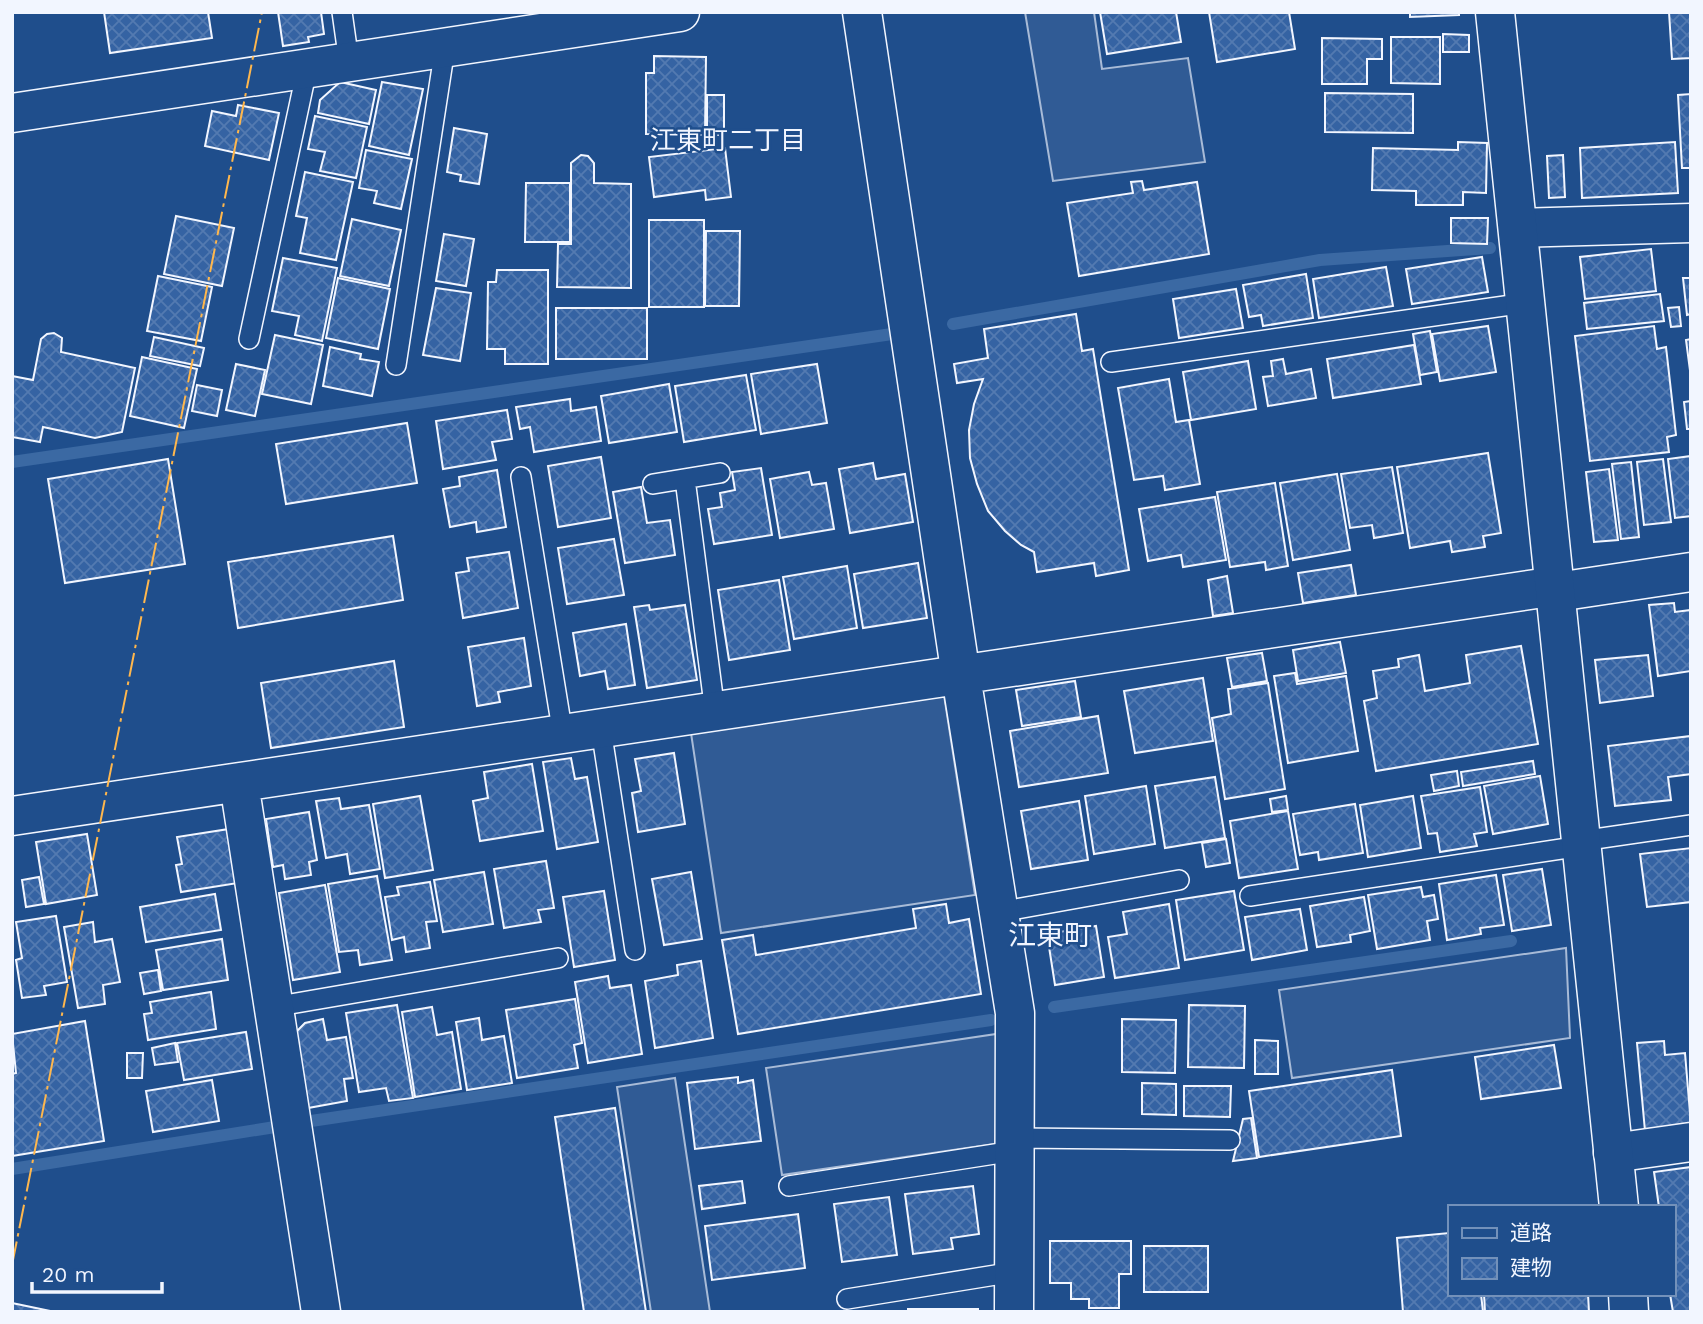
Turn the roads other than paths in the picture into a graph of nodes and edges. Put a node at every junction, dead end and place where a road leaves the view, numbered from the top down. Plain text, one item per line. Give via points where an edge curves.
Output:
1 (342, 12) edge
2 (680, 12) edge
3 (862, 12) edge
4 (1495, 12) edge
5 (526, 24) edge
6 (445, 48) junction
7 (349, 62) junction
8 (307, 69) junction
9 (12, 113) edge
10 (1691, 223) edge
11 (1518, 228) junction
12 (1526, 303) junction
13 (249, 339) dead end
14 (1111, 362) dead end
15 (396, 365) dead end
16 (720, 473) dead end
17 (521, 477) dead end
18 (685, 479) junction
19 (653, 484) dead end
20 (1691, 572) edge
21 (1556, 589) junction
22 (961, 676) junction
23 (715, 712) junction
24 (601, 729) junction
25 (563, 735) junction
26 (239, 783) junction
27 (12, 816) edge
28 (1691, 825) edge
29 (1581, 843) junction
30 (1180, 880) dead end
31 (1250, 896) dead end
32 (999, 912) junction
33 (635, 950) dead end
34 (558, 958) dead end
35 (274, 1007) junction
36 (1230, 1140) dead end
37 (1691, 1142) edge
38 (1014, 1144) junction
39 (1613, 1153) junction
40 (789, 1186) dead end
41 (1619, 1205) edge
42 (1014, 1272) junction
43 (847, 1299) dead end
44 (321, 1312) edge
45 (1014, 1312) edge

1 - 7 lane
2 - 5 street
3 - 22 street
4 - 11 street
5 - 6 street
6 - 7 street
6 - 15 lane
7 - 8 street
8 - 9 street
8 - 13 lane
10 - 11 street
11 - 12 street
12 - 14 lane
12 - 21 street
16 - 18 lane
17 - 25 lane
18 - 19 lane
18 - 23 lane
20 - 21 street
21 - 22 street
21 - 29 street
22 - 23 street
22 - 32 street
23 - 24 street
24 - 25 street
24 - 33 lane
25 - 26 street
26 - 27 street
26 - 35 street
28 - 29 lane
29 - 31 lane
29 - 39 street
30 - 32 lane
32 - 38 street via 1015,1013
34 - 35 lane
35 - 44 street
36 - 38 lane
37 - 39 street
38 - 40 lane
38 - 42 street
39 - 41 street
42 - 43 lane
42 - 45 street

